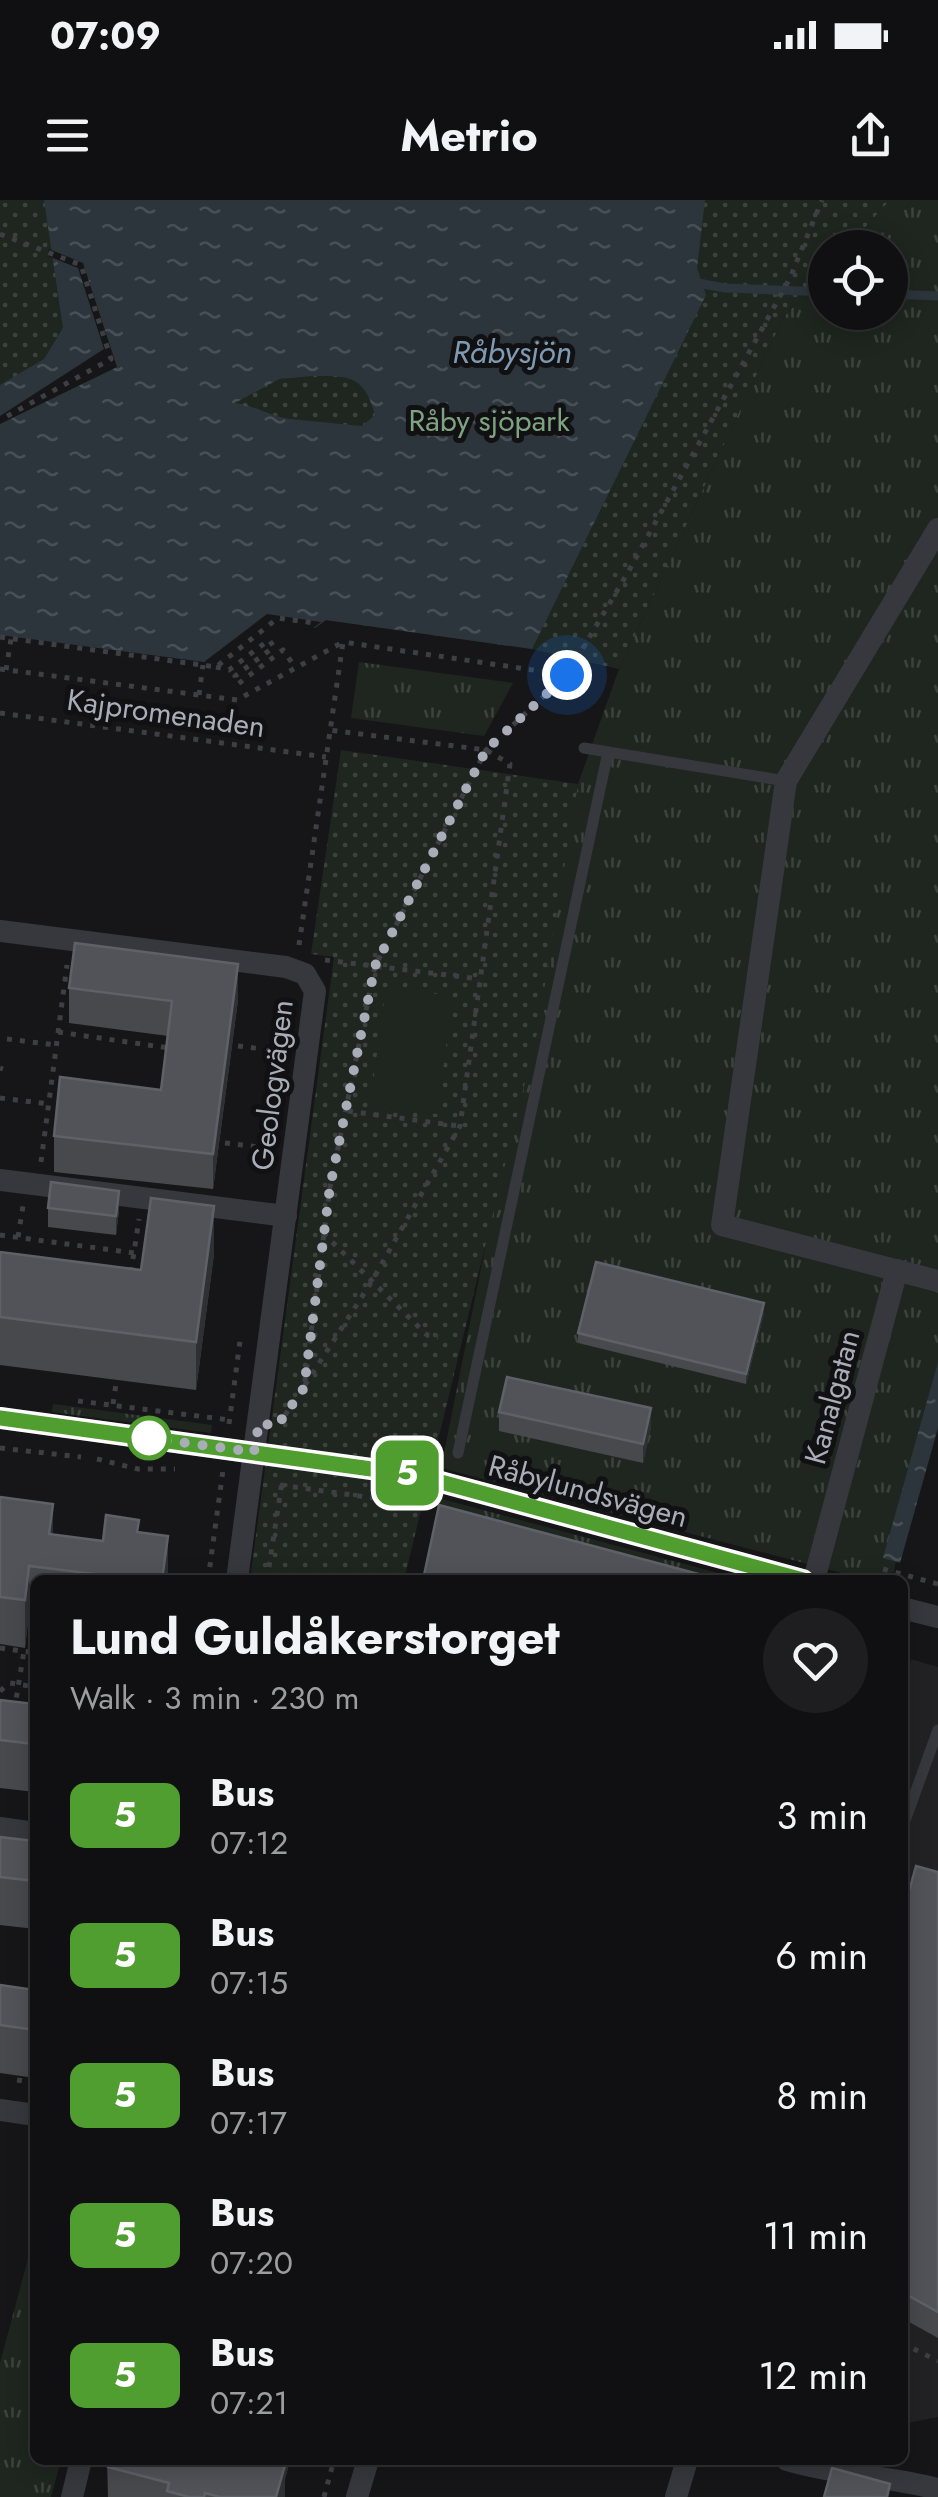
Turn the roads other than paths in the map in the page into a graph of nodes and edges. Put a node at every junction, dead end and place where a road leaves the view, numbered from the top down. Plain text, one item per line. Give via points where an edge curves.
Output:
1 (938, 529) edge
2 (584, 748) dead end
3 (608, 752) junction
4 (786, 781) junction
5 (0, 931) edge
6 (0, 1180) edge
7 (286, 1216) junction
8 (897, 1270) junction
9 (930, 1279) edge
10 (0, 1418) edge
11 (254, 1452) junction
12 (458, 1453) dead end
13 (238, 1575) edge
14 (781, 1575) edge
15 (815, 1575) edge
16 (908, 1610) edge
17 (938, 1618) edge
18 (938, 1730) edge
19 (908, 1812) edge
20 (0, 1828) edge
21 (30, 1832) edge
22 (0, 2110) edge
23 (30, 2115) edge
24 (80, 2465) edge
25 (366, 2465) edge
26 (686, 2465) edge
27 (803, 2465) edge
28 (830, 2473) junction
29 (938, 2489) edge
30 (72, 2497) edge
31 (356, 2497) edge
32 (676, 2497) edge
33 (868, 2497) edge

1 - 4 street
2 - 3 lane
3 - 4 lane
3 - 12 lane
4 - 8 street via 722,1225
5 - 7 street, Geologvägen via 295,970 312,982 316,998
6 - 7 street
7 - 11 street, Geologvägen via 268,1424
8 - 9 street
8 - 15 street, Kanalgatan
10 - 11 street, Råbylundsvägen
11 - 13 street, Geologvägen
11 - 14 street, Råbylundsvägen via 415,1475 589,1529
16 - 17 street
18 - 19 lane
20 - 21 street
22 - 23 street
24 - 30 street
25 - 31 street
26 - 32 street
27 - 28 street
28 - 29 street via 876,2474
28 - 33 street

